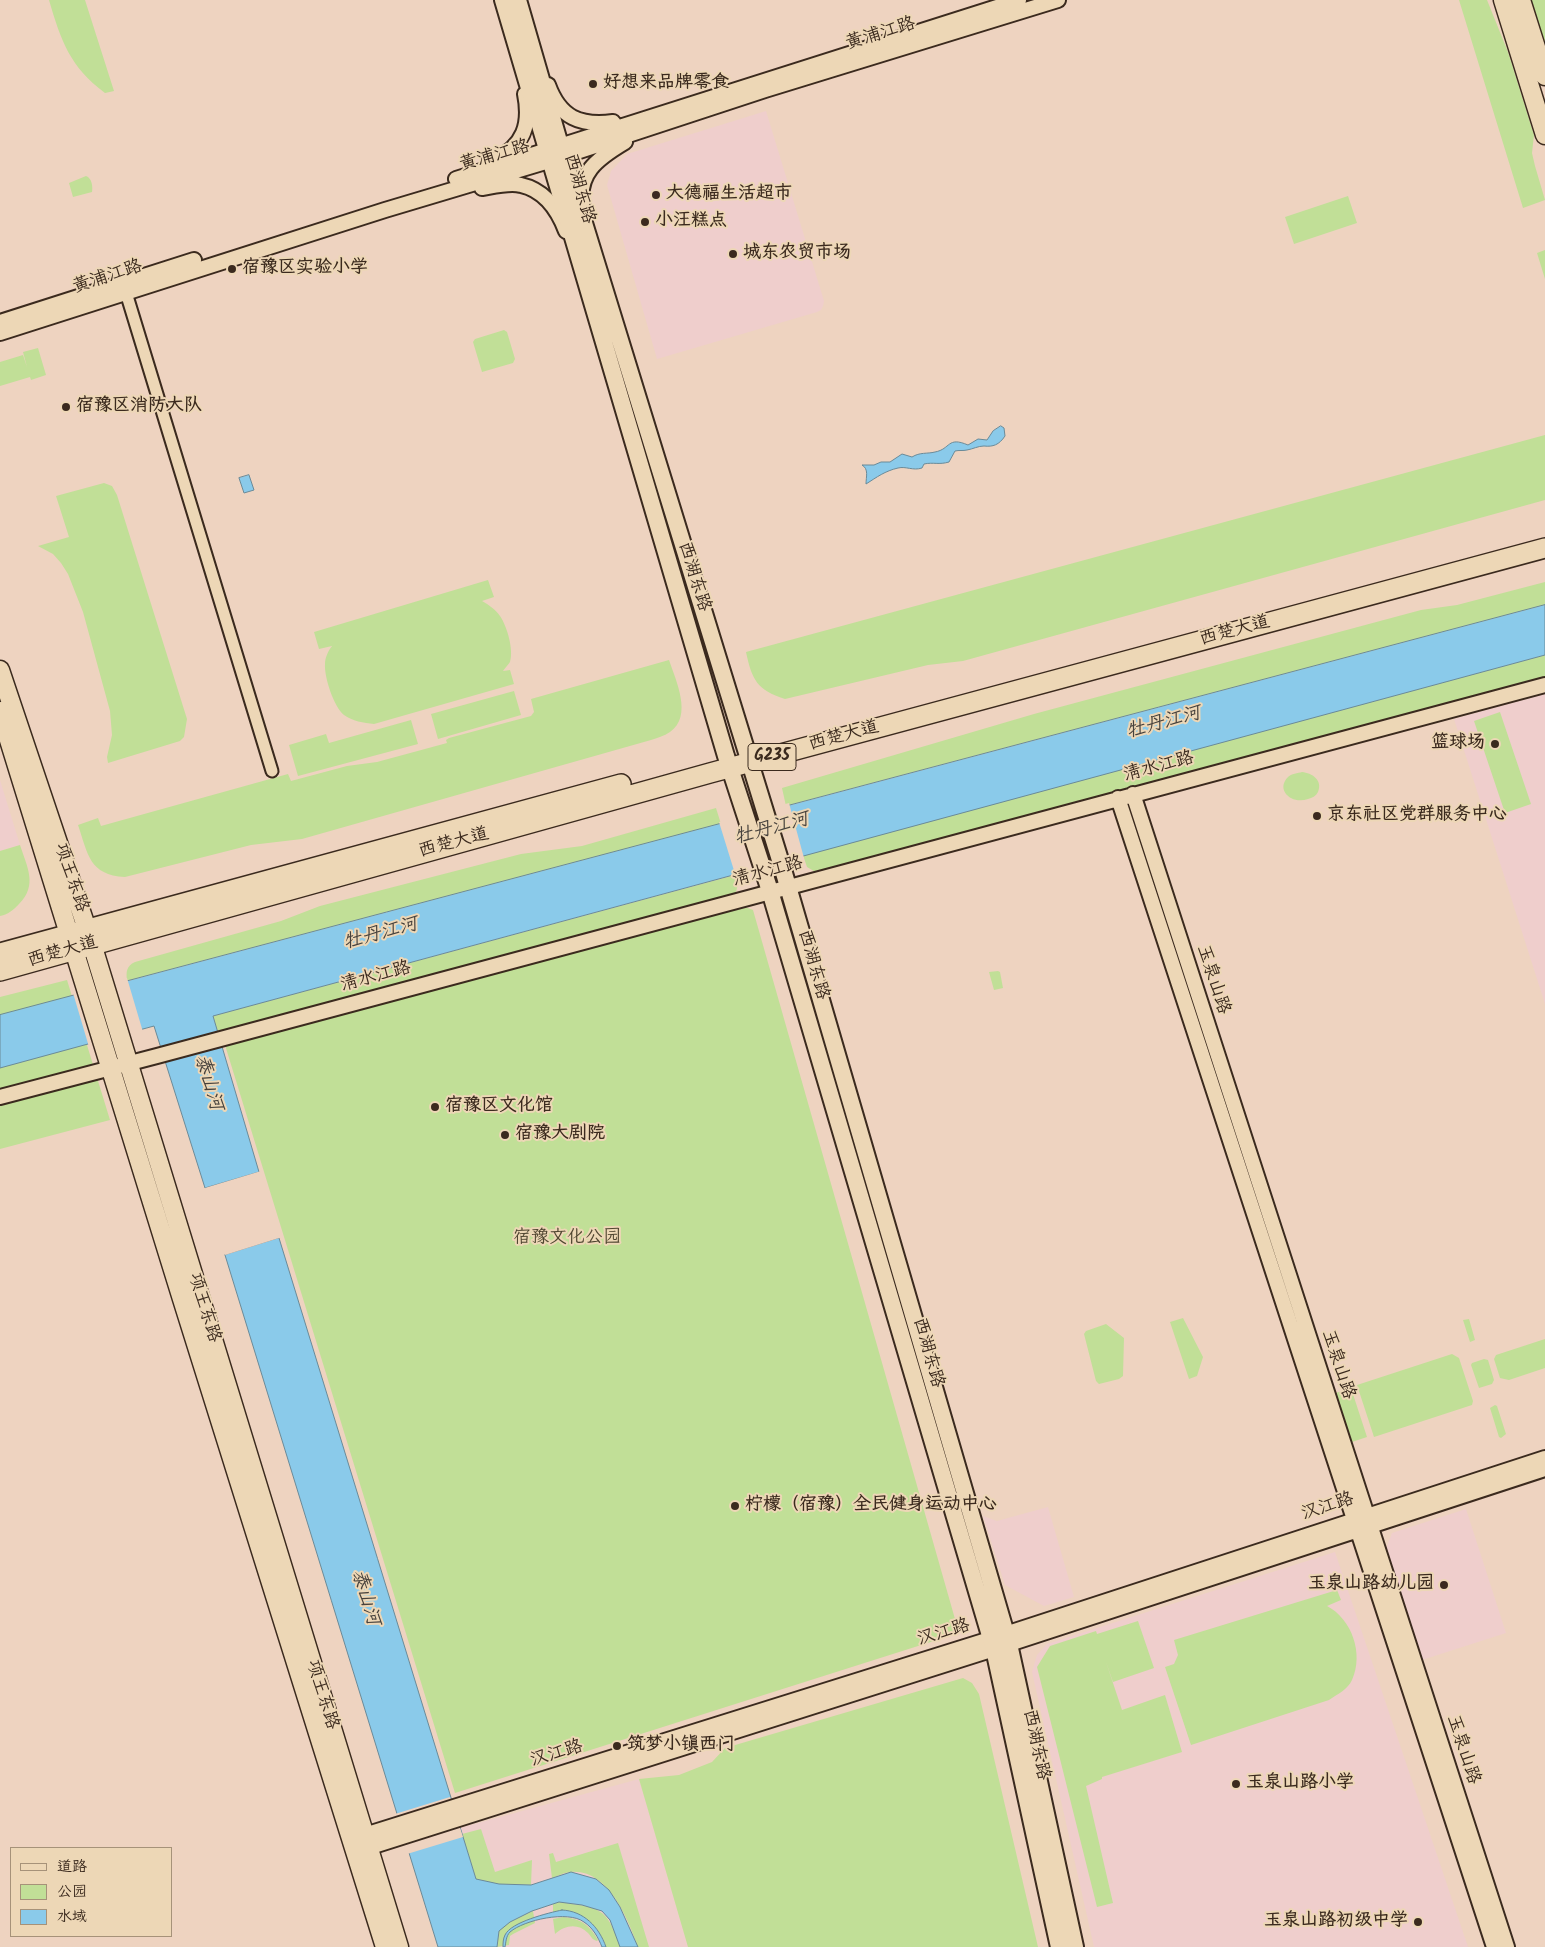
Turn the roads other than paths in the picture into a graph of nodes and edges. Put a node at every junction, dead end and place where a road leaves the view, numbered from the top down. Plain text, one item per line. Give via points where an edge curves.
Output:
1 (503, 0) edge
2 (518, 0) edge
3 (1058, 0) edge
4 (1503, 0) edge
5 (1521, 0) edge
6 (1018, 3) edge
7 (1003, 7) edge
8 (520, 34) junction
9 (1545, 76) edge
10 (647, 123) junction
11 (1545, 135) edge
12 (555, 153) junction
13 (440, 189) junction
14 (594, 253) junction
15 (578, 260) junction
16 (124, 287) junction
17 (0, 322) edge
18 (0, 333) edge
19 (1545, 536) edge
20 (1545, 548) edge
21 (0, 670) edge
22 (1545, 685) edge
23 (0, 711) edge
24 (749, 756) junction
25 (728, 762) junction
26 (272, 771) dead end
27 (1133, 794) junction
28 (1118, 798) junction
29 (785, 880) junction
30 (768, 885) junction
31 (81, 940) junction
32 (0, 953) edge
33 (0, 971) edge
34 (128, 1063) junction
35 (111, 1068) junction
36 (0, 1096) edge
37 (1545, 1458) edge
38 (1545, 1469) edge
39 (1361, 1523) junction
40 (1000, 1641) junction
41 (360, 1843) junction
42 (385, 1947) edge
43 (399, 1947) edge
44 (1060, 1947) edge
45 (1075, 1947) edge
46 (1494, 1947) edge
47 (1507, 1947) edge

1 - 8 main road, 西湖东路
2 - 8 main road, 西湖东路
3 - 6 street, 黄浦江路
4 - 11 main road
5 - 9 main road
6 - 7 street, 黄浦江路
7 - 10 street, 黄浦江路 via 763,91
8 - 10 street via 550,92 569,116 599,124
8 - 12 main road, 西湖东路
8 - 13 street via 528,118 519,142 505,155
10 - 12 street, 黄浦江路
10 - 14 street via 602,155 589,169 583,185 582,203
12 - 13 street, 黄浦江路
12 - 14 main road, 西湖东路
12 - 15 main road, 西湖东路
13 - 15 street via 520,184 537,191 563,223
13 - 16 street, 黄浦江路
14 - 24 main road, 西湖东路
15 - 25 main road, 西湖东路
16 - 17 street, 黄浦江路
16 - 18 street, 黄浦江路
16 - 26 street
19 - 24 highway, 西楚大道 / G235
20 - 24 highway, 西楚大道 / G235
21 - 31 main road, 项王东路
22 - 27 street, 清水江路
23 - 31 main road, 项王东路
24 - 25 highway, 西楚大道 / G235
24 - 29 main road, 西湖东路
25 - 30 main road, 西湖东路
25 - 31 highway, 西楚大道 / G235
27 - 28 street, 清水江路
27 - 39 street, 玉泉山路
28 - 29 street, 清水江路
28 - 39 street, 玉泉山路
29 - 30 street, 清水江路
29 - 40 main road, 西湖东路
30 - 34 street, 清水江路
30 - 40 main road, 西湖东路
31 - 32 highway, 西楚大道 / G235
31 - 33 highway, 西楚大道 / G235
31 - 34 main road, 项王东路 via 99,967
31 - 35 main road, 项王东路 via 80,972
34 - 35 street, 清水江路
34 - 41 main road, 项王东路
35 - 36 street, 清水江路
35 - 41 main road, 项王东路
37 - 39 street, 汉江路
38 - 39 street, 汉江路
39 - 40 street, 汉江路
39 - 46 street, 玉泉山路
39 - 47 street, 玉泉山路
40 - 41 street, 汉江路
40 - 44 main road, 西湖东路
40 - 45 main road, 西湖东路
41 - 42 main road, 项王东路
41 - 43 main road, 项王东路

